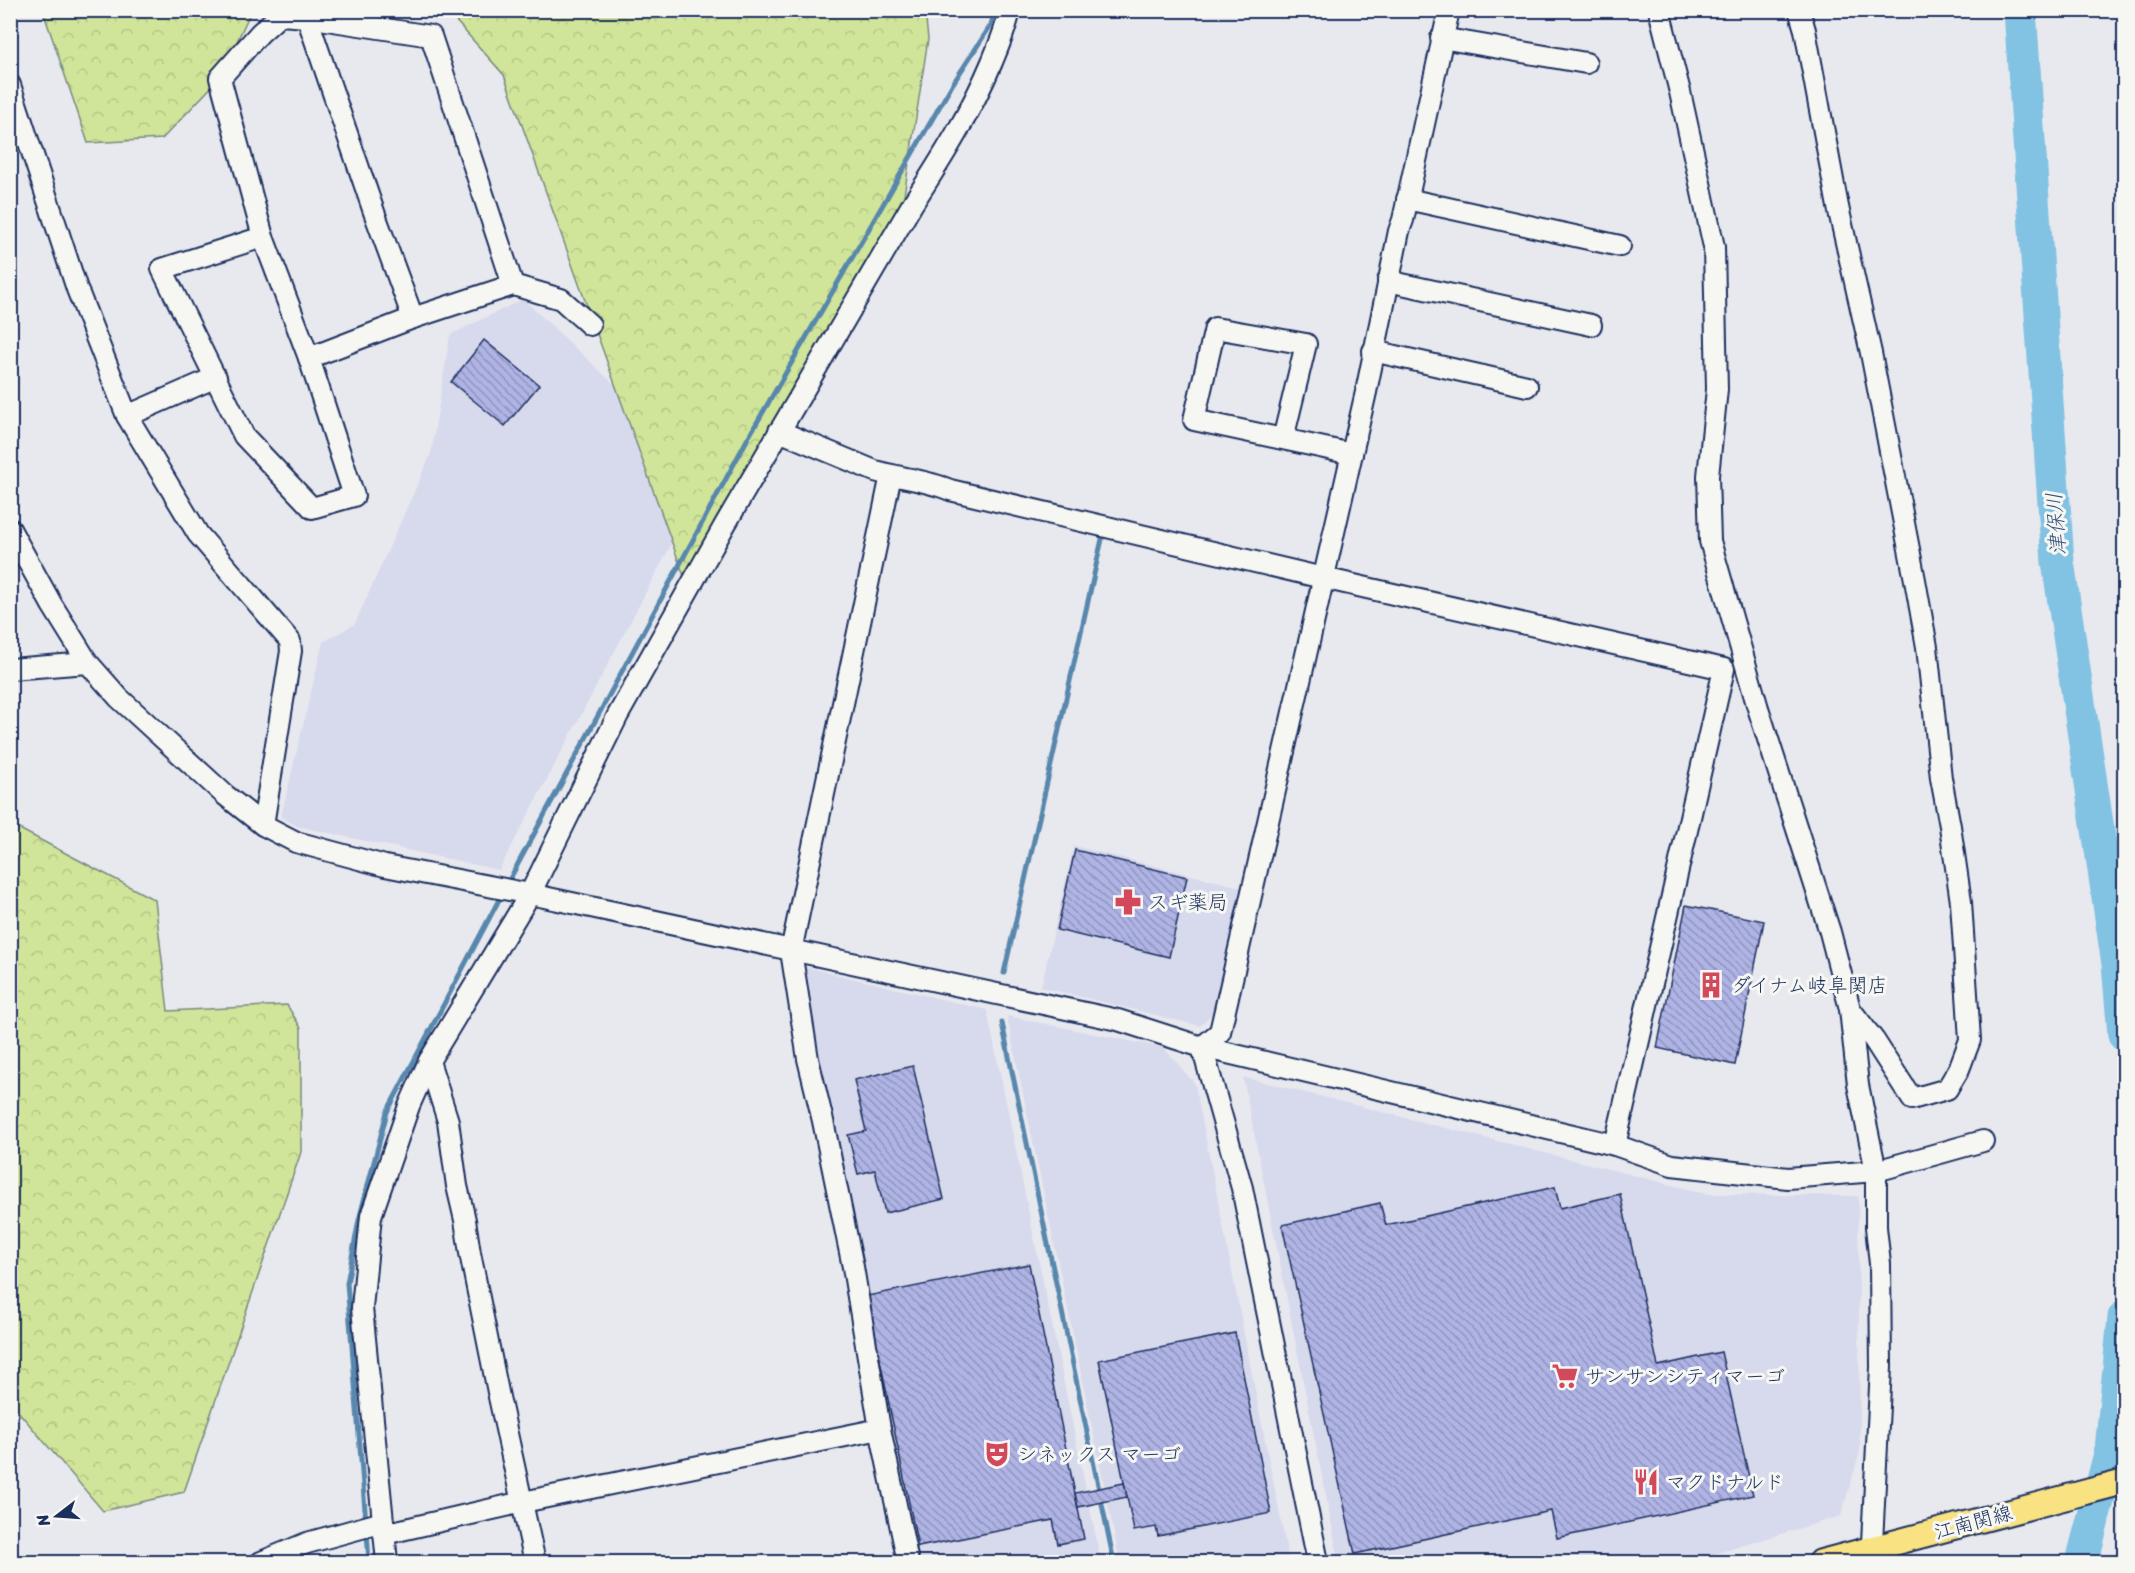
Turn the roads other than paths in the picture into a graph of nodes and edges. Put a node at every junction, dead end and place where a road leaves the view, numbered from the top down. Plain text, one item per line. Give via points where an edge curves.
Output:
1 (1010, 10) edge
2 (1449, 10) edge
3 (1659, 10) edge
4 (1799, 10) edge
5 (307, 17) junction
6 (1442, 38) junction
7 (1586, 63) dead end
8 (10, 85) edge
9 (1407, 199) junction
10 (263, 237) junction
11 (1620, 246) dead end
12 (1388, 281) junction
13 (513, 285) junction
14 (413, 318) junction
15 (590, 325) dead end
16 (1591, 325) dead end
17 (1373, 351) junction
18 (309, 358) junction
19 (216, 377) junction
20 (1527, 386) dead end
21 (127, 416) junction
22 (779, 431) junction
23 (1283, 439) junction
24 (1352, 454) junction
25 (891, 475) junction
26 (10, 529) edge
27 (1323, 578) junction
28 (88, 663) junction
29 (10, 669) edge
30 (263, 825) junction
31 (530, 894) junction
32 (791, 951) junction
33 (1850, 1009) junction
34 (1202, 1047) junction
35 (429, 1061) junction
36 (1983, 1141) dead end
37 (1615, 1145) junction
38 (1876, 1171) junction
39 (880, 1429) junction
40 (2124, 1482) edge
41 (524, 1502) junction
42 (384, 1528) junction
43 (1876, 1552) edge
44 (261, 1563) edge
45 (387, 1563) edge
46 (536, 1563) edge
47 (908, 1563) edge
48 (1318, 1563) edge
49 (1821, 1563) edge

1 - 22 street via 1007,27 976,99
2 - 6 street
3 - 33 street via 1714,247 1718,389 1708,476 1710,541
4 - 33 street via 1871,353 1927,647 1941,778 1961,903 1970,1040 1947,1089 1912,1099
5 - 10 street via 280,15 220,78
5 - 13 street via 431,36
5 - 14 street
6 - 7 street
6 - 9 street
8 - 21 street via 77,289
9 - 11 street
9 - 12 street
10 - 18 street
10 - 19 street via 162,268
12 - 16 street
12 - 17 street
13 - 14 street
13 - 15 street via 561,299
14 - 18 street
17 - 20 street
17 - 24 street
18 - 19 street via 354,496 312,508 244,436
19 - 21 street
21 - 30 street via 198,534 290,641
22 - 25 street
22 - 31 street via 618,715
23 - 23 street via 1194,420 1215,328 1306,344
23 - 24 street
24 - 27 street
25 - 27 street
25 - 32 street
26 - 28 street
27 - 34 street via 1220,1032
27 - 37 street via 1724,669
28 - 29 street
28 - 30 street via 119,698
30 - 31 street via 296,842 385,866
31 - 32 street
31 - 35 street
32 - 34 street via 1118,1020
32 - 39 street via 807,1059 853,1267
33 - 38 street via 1858,1085
34 - 37 street
34 - 48 street via 1242,1188
35 - 41 street via 448,1121 470,1253
35 - 42 street via 371,1216 367,1255 362,1308
36 - 38 street
37 - 38 street via 1672,1165 1788,1178
38 - 43 street via 1881,1367
39 - 41 street
39 - 47 street
40 - 43 main road, 江南関線
41 - 42 street
41 - 46 street
42 - 44 street via 307,1543
42 - 45 street
43 - 49 main road, 江南関線

